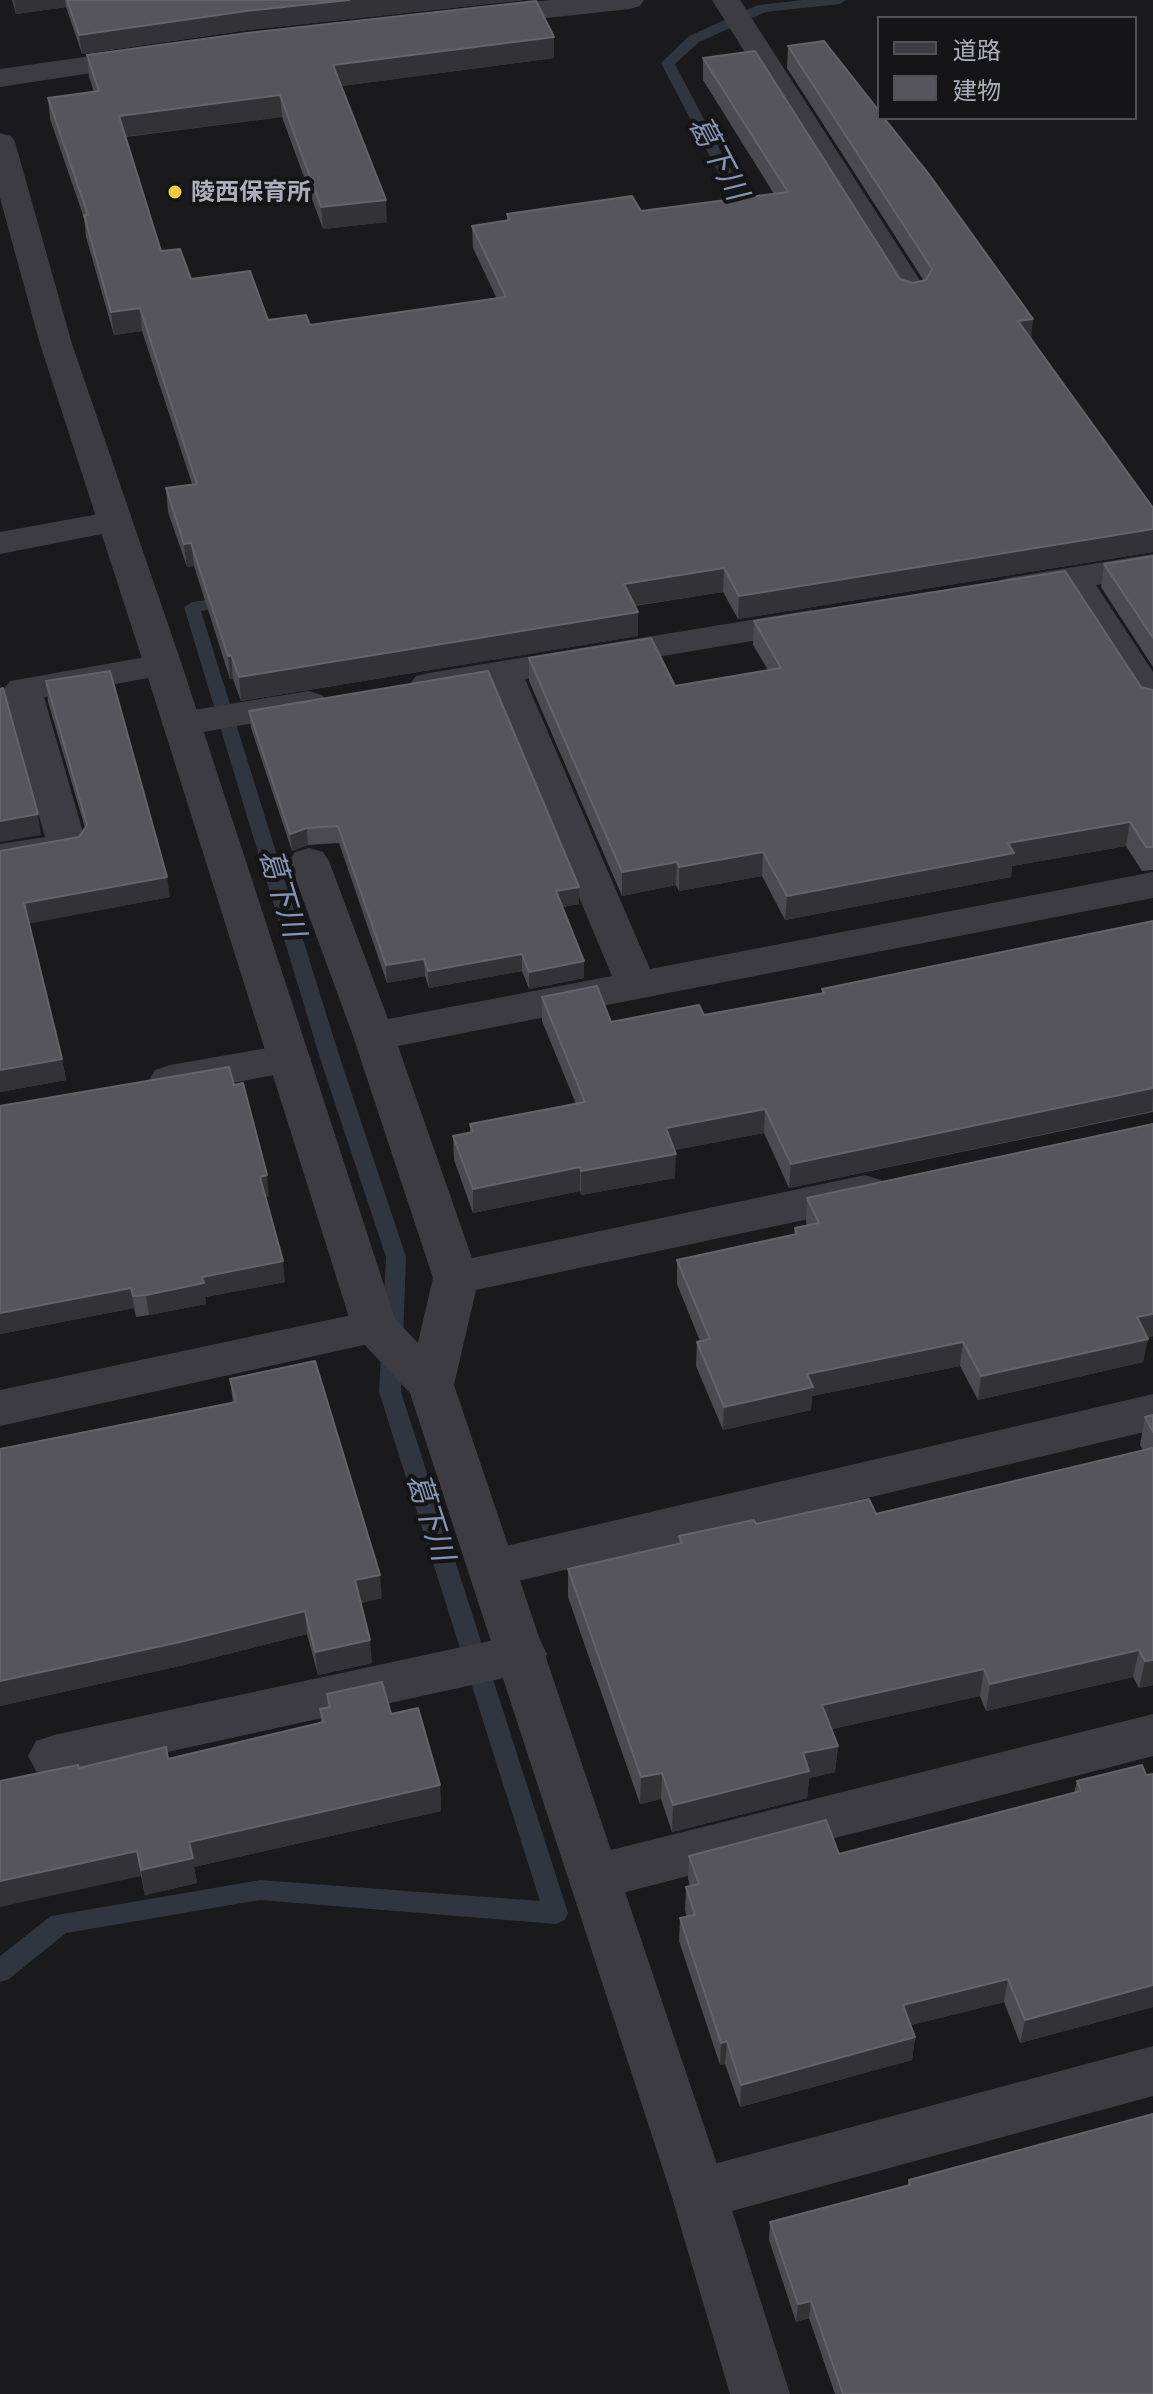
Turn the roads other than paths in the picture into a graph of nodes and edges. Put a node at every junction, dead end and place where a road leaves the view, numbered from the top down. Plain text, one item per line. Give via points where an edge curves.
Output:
1 (630, 0) edge
2 (726, 0) edge
3 (462, 18) edge
4 (171, 53) edge
5 (0, 78) edge
6 (0, 142) edge
7 (912, 293) edge
8 (115, 522) junction
9 (0, 543) edge
10 (1153, 565) edge
11 (1073, 578) junction
12 (981, 593) edge
13 (842, 616) edge
14 (163, 665) junction
15 (503, 672) junction
16 (396, 689) edge
17 (350, 697) edge
18 (1153, 701) edge
19 (181, 724) junction
20 (0, 857) edge
21 (309, 861) dead end
22 (1153, 885) edge
23 (636, 984) junction
24 (374, 1036) junction
25 (290, 1059) junction
26 (137, 1085) edge
27 (905, 1182) edge
28 (456, 1278) junction
29 (375, 1327) junction
30 (431, 1385) junction
31 (0, 1408) edge
32 (1153, 1412) edge
33 (493, 1568) junction
34 (522, 1654) junction
35 (1153, 1735) edge
36 (54, 1756) dead end
37 (595, 1877) junction
38 (1153, 2071) edge
39 (699, 2194) junction
40 (760, 2394) edge

1 - 3 street
2 - 7 street
4 - 5 street
6 - 8 street via 56,344
8 - 9 street
8 - 14 street
10 - 11 street
11 - 12 street
11 - 18 street
13 - 15 street
14 - 19 street
14 - 20 street via 23,689 67,846
15 - 16 street
15 - 23 street
17 - 19 street
19 - 25 street
21 - 24 street
22 - 23 street
23 - 24 street
24 - 28 street
25 - 26 street
25 - 29 street
27 - 28 street
28 - 30 street
29 - 30 street
29 - 31 street
30 - 33 street
32 - 33 street
33 - 34 street
34 - 36 street
34 - 37 street
35 - 37 street
37 - 39 street
38 - 39 street
39 - 40 street

